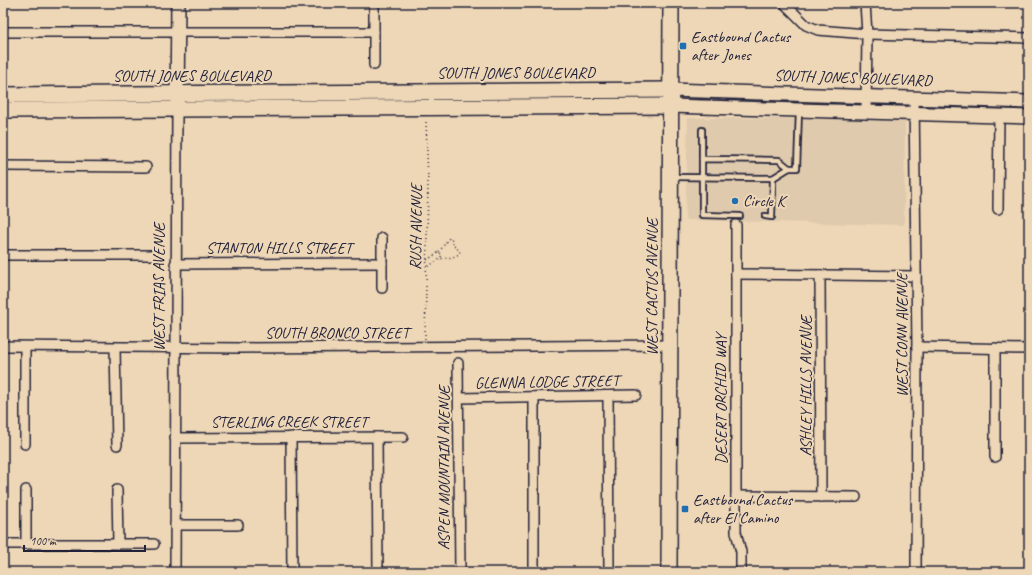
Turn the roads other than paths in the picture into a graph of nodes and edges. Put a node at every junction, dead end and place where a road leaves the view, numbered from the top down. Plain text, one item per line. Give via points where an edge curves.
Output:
1 (178, 3) edge
2 (374, 3) edge
3 (671, 3) edge
4 (784, 3) edge
5 (865, 3) edge
6 (3, 32) edge
7 (178, 32) junction
8 (374, 32) junction
9 (867, 34) junction
10 (1029, 38) edge
11 (374, 65) dead end
12 (670, 90) junction
13 (177, 94) junction
14 (3, 95) edge
15 (866, 97) junction
16 (914, 98) junction
17 (1029, 102) edge
18 (670, 106) junction
19 (3, 110) edge
20 (177, 110) junction
21 (799, 110) junction
22 (866, 112) junction
23 (914, 114) junction
24 (999, 116) junction
25 (1029, 117) edge
26 (702, 130) dead end
27 (702, 159) junction
28 (3, 166) edge
29 (146, 167) dead end
30 (789, 168) junction
31 (702, 176) junction
32 (670, 177) junction
33 (773, 178) junction
34 (998, 209) dead end
35 (740, 216) dead end
36 (766, 216) dead end
37 (736, 225) dead end
38 (382, 238) dead end
39 (3, 255) edge
40 (151, 255) dead end
41 (382, 263) junction
42 (175, 264) junction
43 (736, 274) junction
44 (820, 275) junction
45 (916, 276) junction
46 (382, 288) dead end
47 (670, 345) junction
48 (3, 346) edge
49 (25, 347) junction
50 (176, 347) junction
51 (116, 348) junction
52 (917, 348) junction
53 (995, 348) junction
54 (1029, 348) edge
55 (458, 363) dead end
56 (636, 395) dead end
57 (608, 396) junction
58 (459, 398) junction
59 (534, 398) junction
60 (291, 436) junction
61 (377, 437) junction
62 (403, 437) dead end
63 (175, 438) junction
64 (25, 444) dead end
65 (117, 445) dead end
66 (995, 457) dead end
67 (26, 490) dead end
68 (117, 490) dead end
69 (736, 496) junction
70 (821, 497) junction
71 (856, 497) dead end
72 (175, 525) junction
73 (238, 525) dead end
74 (3, 544) edge
75 (26, 544) junction
76 (118, 544) junction
77 (154, 544) dead end
78 (176, 572) edge
79 (292, 572) edge
80 (378, 572) edge
81 (460, 572) edge
82 (534, 572) edge
83 (609, 572) edge
84 (669, 572) edge
85 (741, 572) edge
86 (916, 572) edge

1 - 7 main road, WEST FRIAS AVENUE
2 - 8 street
3 - 12 main road, WEST CACTUS AVENUE
4 - 9 street via 813,29
5 - 9 street
6 - 7 street
7 - 8 street
7 - 13 main road, WEST FRIAS AVENUE
8 - 11 street
9 - 10 street
9 - 15 street
12 - 13 main road, SOUTH JONES BOULEVARD
12 - 15 main road, SOUTH JONES BOULEVARD
12 - 18 main road, WEST CACTUS AVENUE
13 - 14 main road, SOUTH JONES BOULEVARD
13 - 20 main road, WEST FRIAS AVENUE
15 - 16 main road, SOUTH JONES BOULEVARD
15 - 22 street
16 - 17 main road, SOUTH JONES BOULEVARD
16 - 23 street, WEST CONN AVENUE
18 - 20 main road, SOUTH JONES BOULEVARD
18 - 21 main road, SOUTH JONES BOULEVARD
18 - 32 main road, WEST CACTUS AVENUE
19 - 20 main road, SOUTH JONES BOULEVARD
20 - 42 street, WEST FRIAS AVENUE
21 - 22 main road, SOUTH JONES BOULEVARD
21 - 30 lane via 797,168
22 - 23 main road, SOUTH JONES BOULEVARD
23 - 24 main road, SOUTH JONES BOULEVARD
23 - 45 street, WEST CONN AVENUE
24 - 25 main road, SOUTH JONES BOULEVARD
24 - 34 street
26 - 27 lane
27 - 30 lane via 779,160
27 - 31 lane
28 - 29 street
30 - 33 lane
31 - 32 lane
31 - 33 lane
31 - 35 lane via 702,215
32 - 47 main road, WEST CACTUS AVENUE
33 - 36 lane via 772,216
37 - 43 street, DESERT ORCHID WAY
38 - 41 street
39 - 40 street
41 - 42 street, STANTON HILLS STREET
41 - 46 street
42 - 50 street, WEST FRIAS AVENUE
43 - 44 street
43 - 69 street, DESERT ORCHID WAY
44 - 45 street
44 - 70 street, ASHLEY HILLS AVENUE
45 - 52 street, WEST CONN AVENUE
47 - 50 street, SOUTH BRONCO STREET
47 - 84 main road, WEST CACTUS AVENUE
48 - 49 street, SOUTH BRONCO STREET
49 - 51 street, SOUTH BRONCO STREET
49 - 64 street
50 - 51 street, SOUTH BRONCO STREET
50 - 63 street, WEST FRIAS AVENUE
51 - 65 street
52 - 53 street
52 - 86 street, WEST CONN AVENUE
53 - 54 street
53 - 66 street
55 - 58 street, ASPEN MOUNTAIN AVENUE
56 - 57 street, GLENNA LODGE STREET
57 - 59 street, GLENNA LODGE STREET
57 - 83 street
58 - 59 street, GLENNA LODGE STREET
58 - 81 street, ASPEN MOUNTAIN AVENUE
59 - 82 street
60 - 61 street, STERLING CREEK STREET
60 - 63 street, STERLING CREEK STREET
60 - 79 street
61 - 62 street, STERLING CREEK STREET
61 - 80 street
63 - 72 street, WEST FRIAS AVENUE
67 - 75 street
68 - 76 street
69 - 70 street
69 - 85 street, DESERT ORCHID WAY via 736,532 741,552
70 - 71 street
72 - 73 street
72 - 78 street, WEST FRIAS AVENUE
74 - 75 street
75 - 76 street
76 - 77 street

